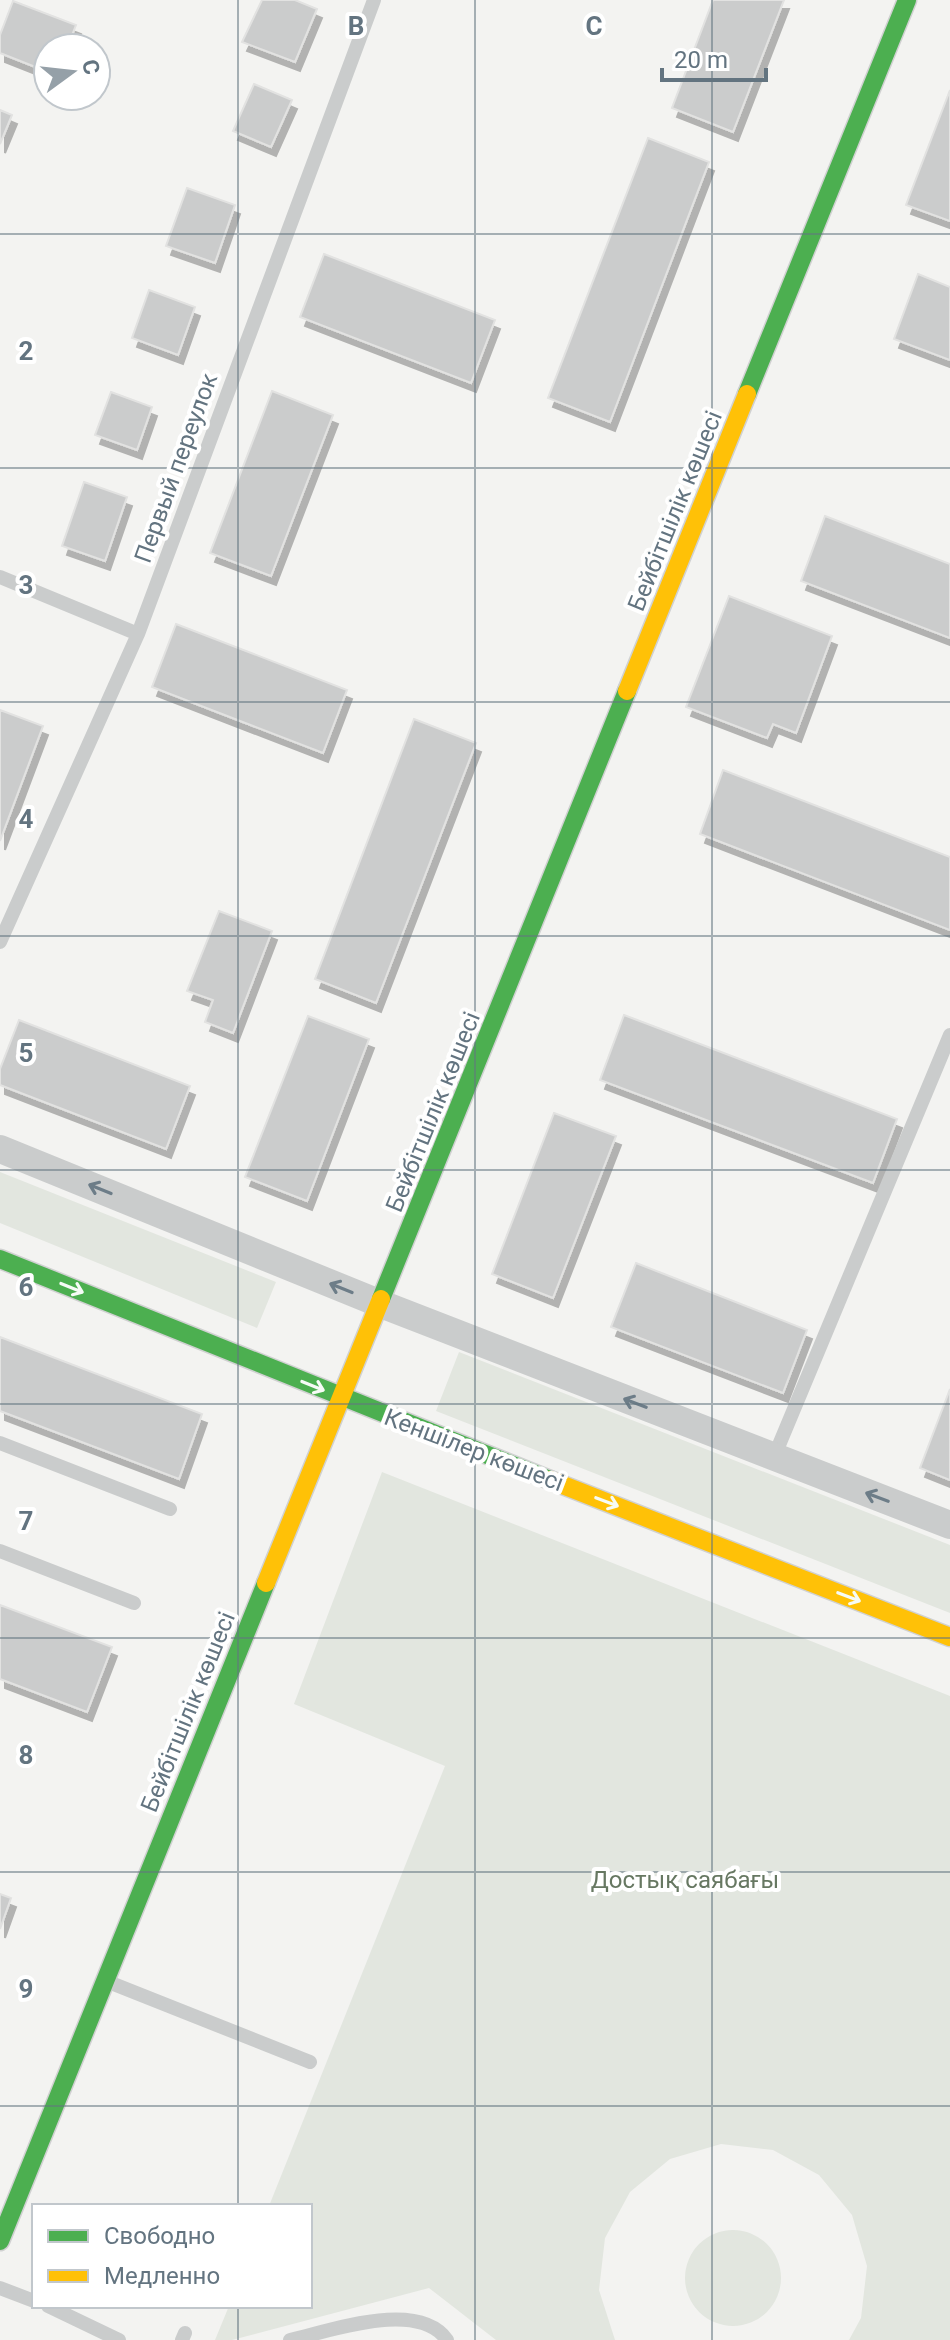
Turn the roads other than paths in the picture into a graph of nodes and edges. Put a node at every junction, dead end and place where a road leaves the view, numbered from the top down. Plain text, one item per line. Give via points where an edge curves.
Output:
1 (374, 0) edge
2 (907, 0) edge
3 (0, 577) edge
4 (138, 634) junction
5 (0, 942) edge
6 (950, 1035) edge
7 (0, 1149) edge
8 (0, 1259) edge
9 (381, 1304) junction
10 (342, 1398) junction
11 (0, 1443) edge
12 (774, 1457) junction
13 (170, 1509) dead end
14 (950, 1525) edge
15 (0, 1551) edge
16 (134, 1603) dead end
17 (950, 1637) edge
18 (105, 1981) junction
19 (310, 2062) dead end
20 (0, 2241) edge
21 (0, 2288) edge
22 (32, 2300) edge
23 (52, 2308) edge
24 (119, 2340) edge
25 (290, 2340) edge
26 (447, 2340) edge

1 - 4 lane, Первый переулок
2 - 9 street, Бейбітшілік көшесі
3 - 4 lane
4 - 5 lane, Первый переулок
6 - 12 lane
9 -> 7 street
8 -> 10 street, Кеншілер көшесі
9 - 10 street, Бейбітшілік көшесі
12 -> 9 street
10 -> 17 street, Кеншілер көшесі
10 - 18 street, Бейбітшілік көшесі
11 - 13 lane
14 -> 12 street
15 - 16 lane
18 - 19 lane
18 - 20 street, Бейбітшілік көшесі
21 - 22 lane
23 - 24 lane
25 - 26 lane via 387,2319 415,2319

